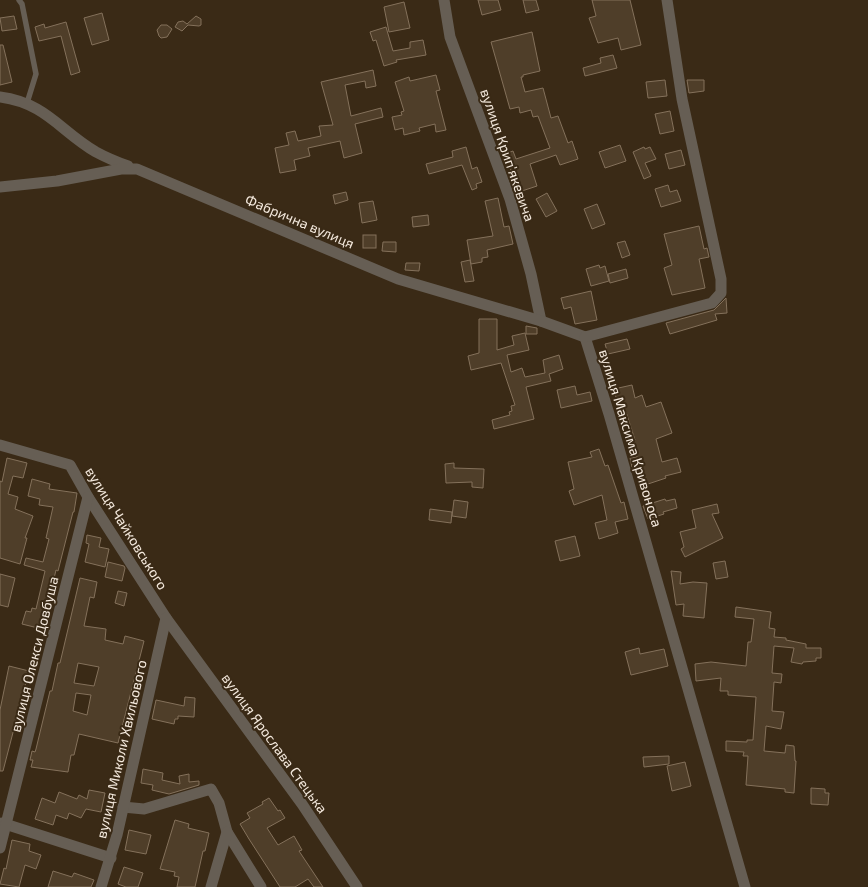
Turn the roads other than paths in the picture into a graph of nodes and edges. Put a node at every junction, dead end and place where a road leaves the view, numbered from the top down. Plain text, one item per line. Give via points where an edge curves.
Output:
1 (19, 0) edge
2 (444, 0) edge
3 (667, 0) edge
4 (0, 97) edge
5 (27, 103) junction
6 (138, 170) junction
7 (0, 187) edge
8 (541, 321) junction
9 (585, 337) junction
10 (0, 445) edge
11 (88, 497) junction
12 (166, 618) junction
13 (123, 808) junction
14 (3, 823) edge
15 (227, 832) junction
16 (0, 848) edge
17 (110, 858) junction
18 (101, 887) edge
19 (211, 887) edge
20 (261, 887) edge
21 (357, 887) edge
22 (745, 887) edge

1 - 5 lane via 36,74
2 - 8 street, вулиця Крипʼякевича via 450,37 510,198
3 - 9 street, вулиця Максима Кривоноса via 682,99 721,279 721,293 712,303
4 - 5 street
5 - 6 street via 96,152
6 - 7 street, Фабрична вулиця via 121,169
6 - 8 street, Фабрична вулиця via 398,279
8 - 9 street, Фабрична вулиця
9 - 22 street, вулиця Максима Кривоноса
10 - 11 street, вулиця Чайковського via 70,465
11 - 12 street, вулиця Чайковського
11 - 14 street, вулиця Олекси Довбуша
12 - 13 street, вулиця Миколи Хвильового
12 - 21 street, вулиця Ярослава Стецька via 302,804
13 - 15 street via 144,809 211,789
13 - 17 street, вулиця Миколи Хвильового
14 - 16 street, вулиця Олекси Довбуша
14 - 17 street
15 - 19 street
15 - 20 street
17 - 18 street, вулиця Миколи Хвильового

